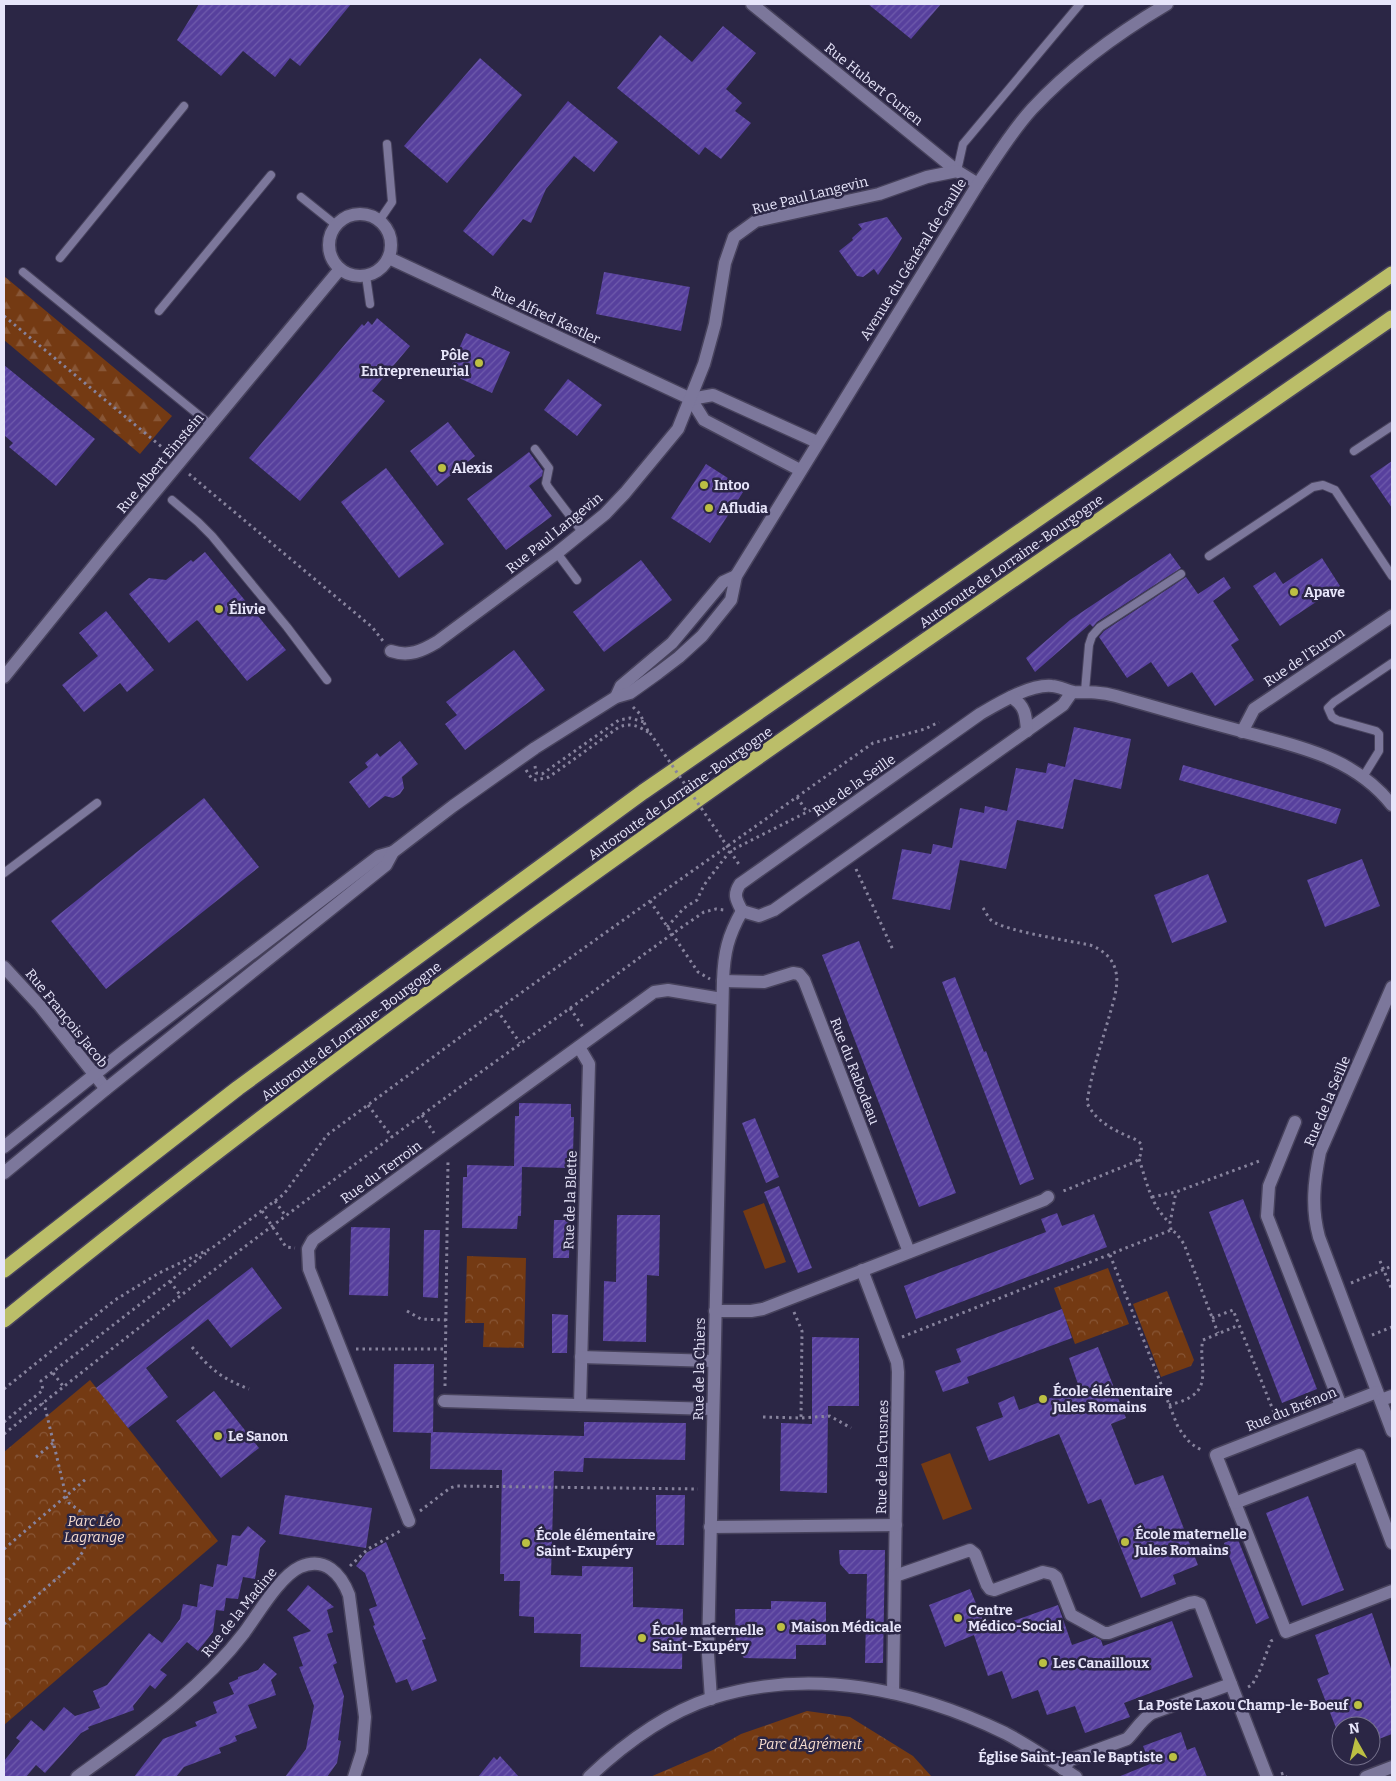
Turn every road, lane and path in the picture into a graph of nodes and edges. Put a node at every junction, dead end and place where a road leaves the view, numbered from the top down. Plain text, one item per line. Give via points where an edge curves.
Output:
1 (752, 4) edge
2 (1080, 4) edge
3 (1168, 4) edge
4 (184, 106) dead end
5 (387, 144) dead end
6 (957, 171) junction
7 (271, 174) dead end
8 (978, 184) junction
9 (301, 197) dead end
10 (380, 221) junction
11 (336, 225) junction
12 (60, 258) dead end
13 (388, 258) junction
14 (340, 270) junction
15 (23, 272) dead end
16 (1392, 274) edge
17 (366, 276) junction
18 (370, 304) dead end
19 (159, 310) dead end
20 (4, 316) edge
21 (1392, 318) edge
22 (690, 399) junction
23 (211, 425) junction
24 (1392, 426) edge
25 (817, 442) junction
26 (535, 449) dead end
27 (1354, 451) dead end
28 (181, 462) junction
29 (800, 470) junction
30 (172, 500) dead end
31 (583, 533) junction
32 (557, 553) junction
33 (1210, 556) dead end
34 (1181, 574) dead end
35 (1392, 576) edge
36 (577, 580) dead end
37 (1392, 616) edge
38 (391, 651) joint
39 (1392, 663) edge
40 (4, 677) edge
41 (327, 680) dead end
42 (1079, 691) junction
43 (1011, 697) junction
44 (636, 708) dead end
45 (944, 719) dead end
46 (644, 722) junction
47 (1027, 730) junction
48 (1242, 732) junction
49 (650, 733) junction
50 (519, 760) junction
51 (536, 764) dead end
52 (1363, 777) junction
53 (845, 789) dead end
54 (797, 797) junction
55 (97, 803) dead end
56 (1392, 805) edge
57 (807, 812) junction
58 (727, 846) junction
59 (730, 851) junction
60 (393, 852) junction
61 (850, 856) junction
62 (736, 860) dead end
63 (4, 873) edge
64 (650, 901) junction
65 (983, 908) dead end
66 (742, 911) junction
67 (667, 927) junction
68 (672, 934) junction
69 (893, 950) dead end
70 (4, 967) edge
71 (723, 981) junction
72 (1392, 986) edge
73 (722, 999) junction
74 (570, 1008) junction
75 (497, 1010) junction
76 (591, 1037) junction
77 (520, 1043) junction
78 (578, 1047) junction
79 (94, 1075) junction
80 (106, 1089) junction
81 (368, 1106) junction
82 (422, 1115) junction
83 (1295, 1122) dead end
84 (392, 1137) junction
85 (443, 1145) junction
86 (4, 1147) edge
87 (1285, 1148) junction
88 (1139, 1159) junction
89 (4, 1173) edge
90 (1176, 1192) junction
91 (1152, 1196) junction
92 (1048, 1197) joint
93 (275, 1201) junction
94 (262, 1211) junction
95 (285, 1215) junction
96 (1170, 1223) junction
97 (272, 1225) junction
98 (1171, 1230) junction
99 (212, 1248) junction
100 (909, 1252) junction
101 (308, 1254) junction
102 (1110, 1255) junction
103 (1380, 1262) dead end
104 (1392, 1266) edge
105 (4, 1270) edge
106 (862, 1270) junction
107 (1384, 1270) junction
108 (1357, 1280) dead end
109 (170, 1281) junction
110 (1392, 1290) edge
111 (180, 1295) junction
112 (789, 1299) junction
113 (407, 1311) dead end
114 (715, 1311) junction
115 (1212, 1318) junction
116 (4, 1320) edge
117 (446, 1320) junction
118 (1238, 1325) junction
119 (1392, 1327) edge
120 (1218, 1333) junction
121 (1358, 1341) junction
122 (890, 1342) junction
123 (192, 1347) dead end
124 (341, 1348) junction
125 (445, 1349) junction
126 (581, 1358) junction
127 (714, 1361) junction
128 (52, 1372) junction
129 (63, 1386) junction
130 (4, 1389) edge
131 (43, 1390) junction
132 (248, 1390) dead end
133 (1383, 1396) edge
134 (49, 1397) junction
135 (444, 1402) joint
136 (42, 1403) junction
137 (580, 1405) junction
138 (1169, 1405) junction
139 (1341, 1406) junction
140 (713, 1409) junction
141 (763, 1417) dead end
142 (801, 1418) junction
143 (4, 1422) edge
144 (851, 1428) dead end
145 (1281, 1430) junction
146 (1392, 1431) edge
147 (4, 1434) edge
148 (53, 1443) junction
149 (1216, 1455) junction
150 (36, 1457) dead end
151 (86, 1479) dead end
152 (711, 1489) junction
153 (66, 1496) junction
154 (1235, 1503) junction
155 (409, 1521) junction
156 (896, 1525) junction
157 (710, 1527) junction
158 (1392, 1543) edge
159 (4, 1549) edge
160 (339, 1576) junction
161 (895, 1576) junction
162 (1392, 1591) edge
163 (4, 1624) edge
164 (1286, 1632) junction
165 (1233, 1688) junction
166 (893, 1693) junction
167 (711, 1699) junction
168 (1392, 1767) edge
169 (1064, 1769) junction
170 (77, 1777) edge
171 (354, 1777) edge
172 (589, 1777) edge
173 (1076, 1777) edge
174 (1267, 1777) edge
175 (1366, 1777) edge

1 - 6 street, Rue Hubert Curien
2 - 6 lane via 963,144
3 - 8 street, Avenue du Général de Gaulle via 1111,39 1057,85 1016,130
4 - 12 lane
5 - 10 lane via 392,202
6 - 8 street, Rue Hubert Curien
6 - 22 street, Rue Paul Langevin via 926,177 880,194 756,221 734,237 725,263 715,324
7 - 19 lane
8 - 25 street, Avenue du Général de Gaulle
9 - 11 lane
10 - 11 street via 357,214
10 - 13 street via 390,237
11 - 14 street via 328,248
13 - 17 street via 379,269
13 - 22 street, Rue Alfred Kastler
14 - 17 street
14 - 23 street, Rue Albert Einstein
15 - 23 lane
16 - 105 highway, Autoroute de Lorraine-Bourgogne via 643,792 238,1088
17 - 18 lane
20 - 28 path
21 - 116 highway, Autoroute de Lorraine-Bourgogne via 963,613 555,902 294,1093
22 - 25 street via 713,395
22 - 29 street via 704,420
22 - 31 street, Rue Paul Langevin via 678,429 625,493
23 - 28 street, Rue Albert Einstein
24 - 27 lane
25 - 29 street, Avenue du Général de Gaulle
26 - 31 lane via 549,468 548,487
28 - 38 path via 190,475 372,627
28 - 40 street, Rue Albert Einstein
29 - 50 street, Avenue du Général de Gaulle via 736,576 723,582 672,643 621,686 616,697
30 - 41 lane via 212,536
31 - 32 street, Rue Paul Langevin
32 - 36 lane
32 - 38 street, Rue Paul Langevin via 424,650 412,654
33 - 35 lane via 1323,484 1335,490
34 - 42 lane via 1100,627 1092,636
37 - 48 street, Rue de l'Euron via 1254,709
39 - 52 lane via 1328,708 1337,720 1379,734 1380,751
42 - 43 street, Rue de la Seille via 1052,686
42 - 47 street
42 - 48 street, Rue de la Seille via 1116,696
43 - 47 street via 1023,706
43 - 66 street, Rue de la Seille via 980,714 740,884 735,895
44 - 46 path
45 - 54 path via 873,743
46 - 49 path
46 - 51 path via 630,718 619,720 542,774 536,774
47 - 61 street
48 - 52 street, Rue de la Seille via 1330,757
49 - 50 path via 631,724 619,727 541,780 532,779
49 - 58 path, bridge
50 - 60 street, Avenue du Général de Gaulle
52 - 56 street, Rue de la Seille
53 - 57 path
54 - 57 path
54 - 58 path
55 - 63 lane
57 - 59 path
58 - 59 path
58 - 64 path
59 - 62 path
59 - 67 path via 704,885 697,900 684,908
60 - 79 street via 379,856
60 - 80 street via 386,865
61 - 66 street via 766,914 759,916
61 - 69 path
64 - 67 path
64 - 75 path
65 - 88 path via 991,920 998,923 1090,945 1100,949 1112,962 1116,976 1113,1004 1087,1103 1094,1116 1141,1144
66 - 68 path via 716,909 704,912
66 - 71 street via 727,942
67 - 68 path
68 - 71 path via 698,972 705,978
68 - 74 path
70 - 79 street, Rue François Jacob via 40,1006
71 - 73 street
71 - 100 street, Rue du Rabodeau via 764,982 793,972 804,980
72 - 121 street, Rue de la Seille via 1320,1152 1314,1178 1316,1224
73 - 76 street, Rue du Terroin via 659,990
73 - 114 street, Rue de la Chiers
74 - 76 path
74 - 77 path
75 - 77 path
75 - 81 path
76 - 78 street, Rue du Terroin
77 - 82 path
78 - 85 street, Rue du Terroin
78 - 126 street, Rue de la Blette via 589,1064
79 - 80 street, Rue François Jacob
79 - 86 street
80 - 89 street
81 - 84 path
81 - 93 path via 327,1135 284,1194
82 - 84 path
82 - 85 path
83 - 87 street
84 - 95 path
85 - 101 street, Rue du Terroin via 313,1240
85 - 117 path via 448,1152
87 - 90 path
87 - 139 street via 1269,1186 1267,1216
88 - 91 path
88 - 92 path
90 - 91 path
90 - 96 path
91 - 96 path via 1160,1214
92 - 100 street
93 - 94 path
93 - 95 path
94 - 97 path
94 - 99 path
95 - 97 path
96 - 98 path
97 - 101 path via 286,1247
97 - 111 path
98 - 102 path
98 - 115 path via 1184,1244
99 - 109 path
99 - 130 path via 159,1273 115,1300
100 - 106 street
101 - 124 street via 309,1269
102 - 122 path
102 - 138 path
103 - 107 path
104 - 107 path
106 - 112 street
106 - 122 street, Rue de la Crusnes
107 - 108 path
107 - 110 path
109 - 111 path
109 - 128 path
111 - 129 path
112 - 114 street via 764,1309
112 - 142 path via 802,1332
113 - 117 path via 421,1319
114 - 127 street, Rue de la Chiers
115 - 118 path via 1233,1310
115 - 120 path
117 - 125 path
118 - 120 path
118 - 145 path
119 - 121 path
120 - 138 path via 1203,1340 1203,1380 1199,1389 1192,1396
121 - 133 street, Rue de la Seille
122 - 156 street, Rue de la Crusnes via 898,1372
123 - 132 path via 208,1367
124 - 125 path
124 - 155 street
125 - 135 path
126 - 127 street
126 - 137 street, Rue de la Blette
127 - 140 street, Rue de la Chiers
128 - 129 path
128 - 131 path via 41,1381
129 - 134 path
131 - 134 path
131 - 143 path
133 - 139 street, Rue du Brénon
133 - 146 street, Rue de la Seille
134 - 136 path
135 - 137 street
136 - 147 path
136 - 148 path
137 - 140 street
138 - 149 path via 1186,1438 1195,1447
139 - 145 street, Rue du Brénon
140 - 152 street, Rue de la Chiers
141 - 142 path
142 - 144 path via 830,1416
145 - 149 street, Rue du Brénon
148 - 150 path
148 - 153 path
149 - 154 street
151 - 153 path
152 - 155 path via 456,1486
152 - 157 street, Rue de la Chiers
153 - 159 path
153 - 163 path via 69,1503 80,1511 87,1525 84,1550 75,1563
154 - 158 street via 1358,1455
154 - 164 street
155 - 160 path via 401,1530 368,1549
156 - 157 street, Rue de la Crusnes
156 - 161 street
157 - 167 street, Rue de la Chiers via 708,1654
160 - 170 street, Rue de la Madine via 320,1564 291,1572 243,1634 196,1686
160 - 171 street via 349,1596 366,1717 362,1752
161 - 165 street via 970,1550 975,1554 990,1589 1043,1572 1052,1574 1071,1615 1104,1633 1195,1602 1203,1609
161 - 166 street
162 - 164 street
164 - 165 path via 1271,1641 1252,1685
165 - 169 street via 1152,1713 1127,1739 1070,1760
165 - 174 street
166 - 167 street via 839,1684 803,1683 769,1686
166 - 169 street via 963,1715 1006,1734
167 - 172 street via 648,1730
168 - 175 street
169 - 173 street

